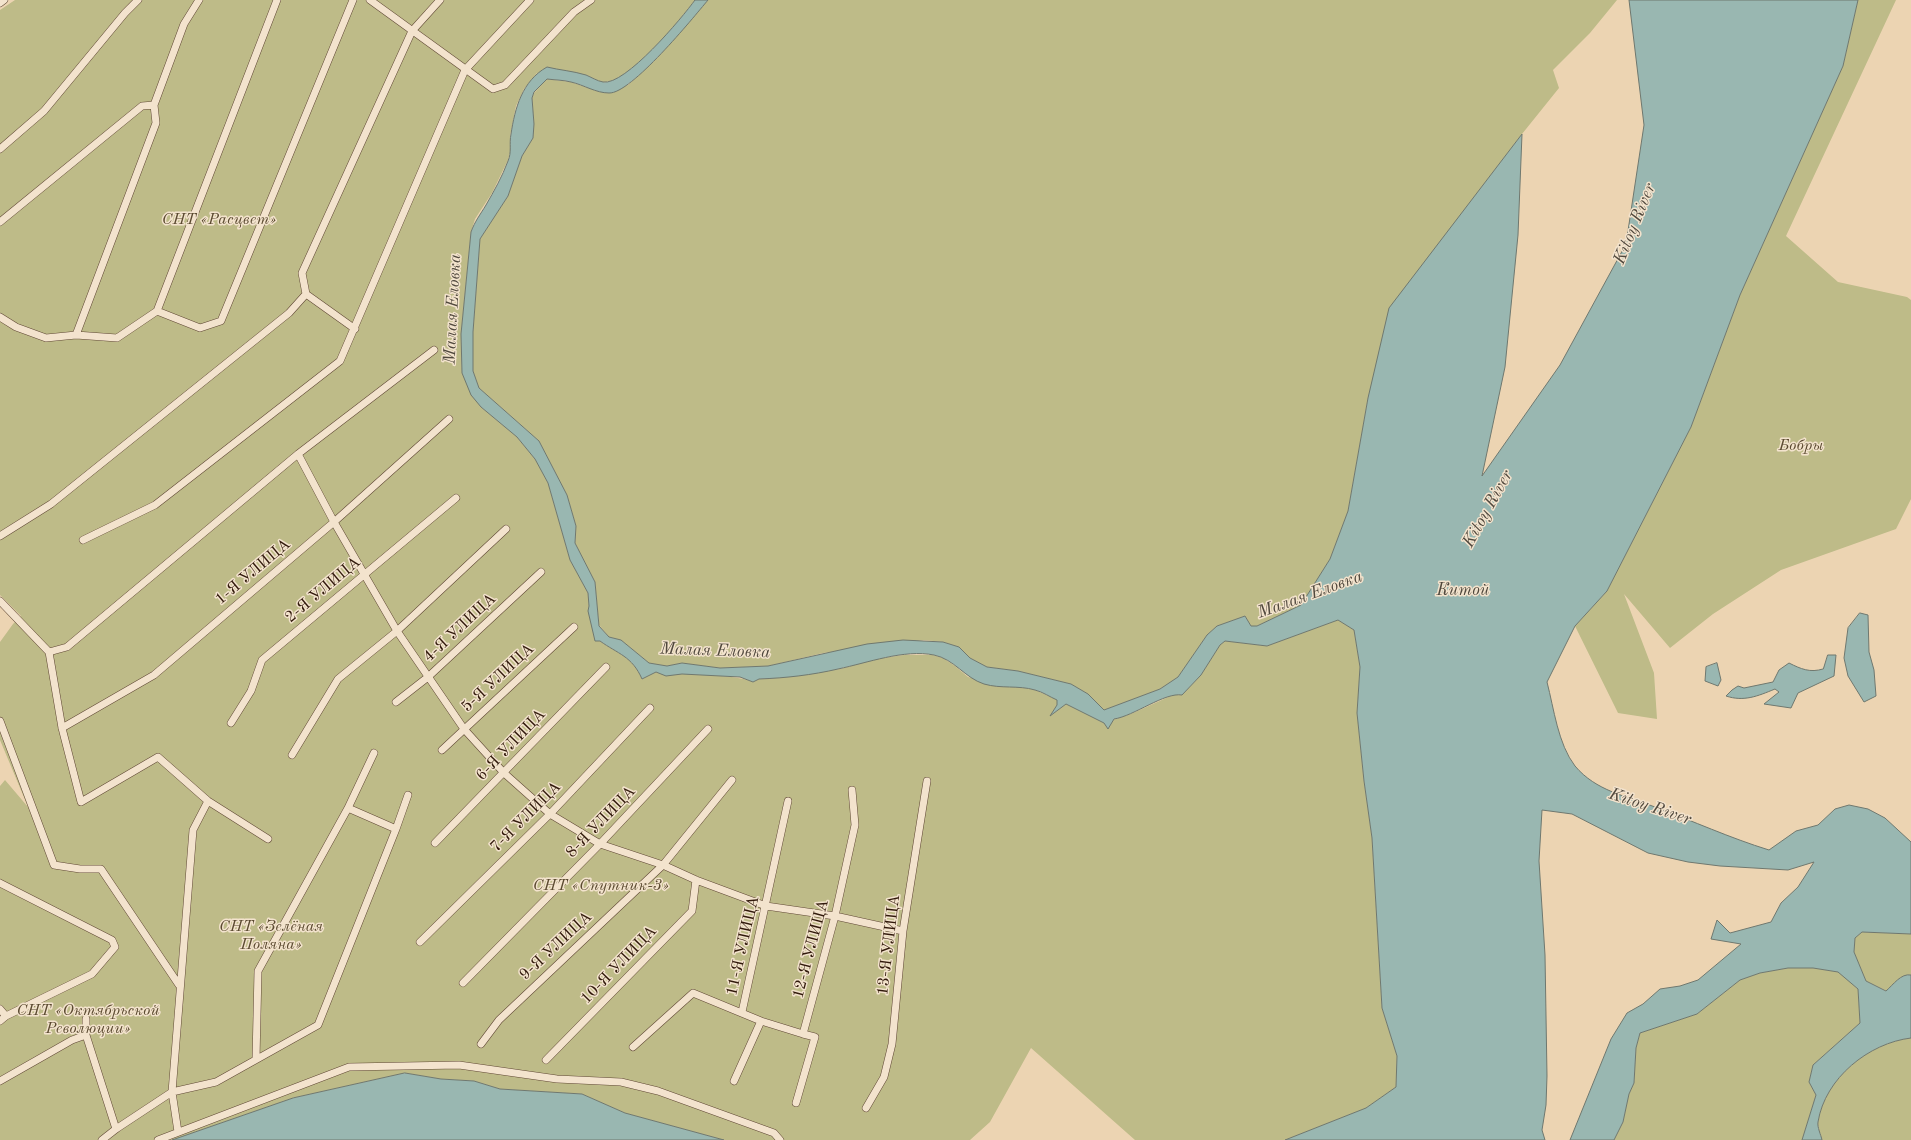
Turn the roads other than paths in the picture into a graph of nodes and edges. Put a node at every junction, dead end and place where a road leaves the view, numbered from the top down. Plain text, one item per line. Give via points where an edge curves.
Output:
1 (4, 0) edge
2 (138, 0) edge
3 (199, 0) edge
4 (276, 0) edge
5 (353, 0) edge
6 (370, 0) edge
7 (440, 0) edge
8 (530, 0) edge
9 (591, 0) edge
10 (0, 3) edge
11 (412, 31) junction
12 (465, 70) junction
13 (154, 105) junction
14 (0, 149) edge
15 (0, 222) edge
16 (306, 294) junction
17 (157, 311) junction
18 (0, 317) edge
19 (355, 329) junction
20 (76, 335) junction
21 (434, 350) dead end
22 (449, 419) dead end
23 (298, 454) junction
24 (456, 498) dead end
25 (334, 522) junction
26 (506, 529) dead end
27 (0, 536) edge
28 (83, 540) dead end
29 (541, 572) dead end
30 (365, 573) junction
31 (0, 601) edge
32 (574, 627) dead end
33 (397, 631) junction
34 (49, 652) junction
35 (606, 667) dead end
36 (428, 677) junction
37 (396, 702) dead end
38 (650, 708) dead end
39 (0, 721) edge
40 (231, 722) dead end
41 (62, 728) junction
42 (464, 729) junction
43 (708, 729) dead end
44 (442, 750) dead end
45 (374, 753) dead end
46 (292, 755) dead end
47 (504, 773) junction
48 (732, 780) dead end
49 (927, 781) dead end
50 (852, 790) dead end
51 (408, 795) dead end
52 (208, 801) junction
53 (788, 801) dead end
54 (348, 808) junction
55 (550, 814) junction
56 (396, 829) junction
57 (268, 839) dead end
58 (435, 843) dead end
59 (600, 844) junction
60 (663, 865) junction
61 (696, 880) junction
62 (0, 883) edge
63 (766, 906) junction
64 (836, 916) junction
65 (903, 931) junction
66 (420, 942) dead end
67 (462, 983) dead end
68 (179, 985) junction
69 (0, 1010) edge
70 (742, 1012) junction
71 (6, 1016) junction
72 (86, 1019) dead end
73 (0, 1021) edge
74 (761, 1021) junction
75 (803, 1034) junction
76 (86, 1035) junction
77 (481, 1044) dead end
78 (633, 1047) dead end
79 (256, 1059) junction
80 (546, 1060) dead end
81 (734, 1081) dead end
82 (0, 1082) edge
83 (172, 1092) junction
84 (796, 1103) dead end
85 (866, 1108) dead end
86 (116, 1129) junction
87 (178, 1132) junction
88 (102, 1140) edge
89 (158, 1140) edge
90 (780, 1140) edge

1 - 10 street
2 - 14 street via 44,111
3 - 13 street via 184,24
4 - 17 street
5 - 17 street via 221,321 200,328
6 - 11 street
7 - 11 street
8 - 12 street
9 - 12 street via 574,12 506,84 493,89
11 - 12 street
11 - 16 street via 302,273
12 - 19 street
13 - 15 street via 142,106
13 - 20 street via 156,123
16 - 19 street
16 - 27 street via 289,313 51,504
17 - 20 street via 117,338
18 - 20 street via 16,327 46,338
19 - 28 street via 340,361 161,501
21 - 23 street
22 - 25 street, 1-Я УЛИЦА
23 - 25 street
23 - 34 street via 67,647
24 - 30 street, 2-Я УЛИЦА
25 - 30 street
25 - 41 street, 1-Я УЛИЦА via 154,675
26 - 33 street
29 - 36 street, 4-Я УЛИЦА
30 - 33 street
30 - 40 street, 2-Я УЛИЦА via 262,660 251,691
31 - 34 street
32 - 42 street, 5-Я УЛИЦА
33 - 36 street
33 - 46 street via 338,679
34 - 41 street
35 - 47 street, 6-Я УЛИЦА
36 - 37 street, 4-Я УЛИЦА
36 - 42 street
38 - 55 street, 7-Я УЛИЦА
39 - 68 street via 54,865 101,869
41 - 52 street via 81,802 158,757
42 - 44 street, 5-Я УЛИЦА
42 - 47 street
43 - 59 street, 8-Я УЛИЦА
45 - 54 street
47 - 55 street
47 - 58 street, 6-Я УЛИЦА
48 - 60 street, 9-Я УЛИЦА
49 - 65 street, 13-Я УЛИЦА
50 - 64 street, 12-Я УЛИЦА via 855,825
51 - 56 street
52 - 57 street
52 - 68 street via 193,830
53 - 63 street, 11-Я УЛИЦА
54 - 56 street
54 - 79 street via 258,971
55 - 59 street
55 - 66 street, 7-Я УЛИЦА
56 - 79 street via 318,1025
59 - 60 street
59 - 67 street, 8-Я УЛИЦА
60 - 61 street
60 - 77 street, 9-Я УЛИЦА via 499,1020
61 - 63 street
61 - 80 street, 10-Я УЛИЦА via 692,911
62 - 71 street via 112,940 115,947 92,974
63 - 64 street
63 - 70 street, 11-Я УЛИЦА
64 - 65 street
64 - 75 street, 12-Я УЛИЦА
65 - 85 street, 13-Я УЛИЦА via 892,1044 884,1077
68 - 83 street
69 - 71 street
70 - 74 street, 11-Я УЛИЦА
70 - 78 street via 693,993
71 - 73 street
72 - 76 street
74 - 75 street, 11-Я УЛИЦА
74 - 81 street
75 - 84 street via 815,1037
76 - 82 street via 72,1040
76 - 86 street
79 - 83 street via 216,1082
83 - 86 street
83 - 87 street
86 - 88 street
87 - 89 street
87 - 90 street via 349,1067 459,1065 557,1079 621,1082 658,1091 774,1133

